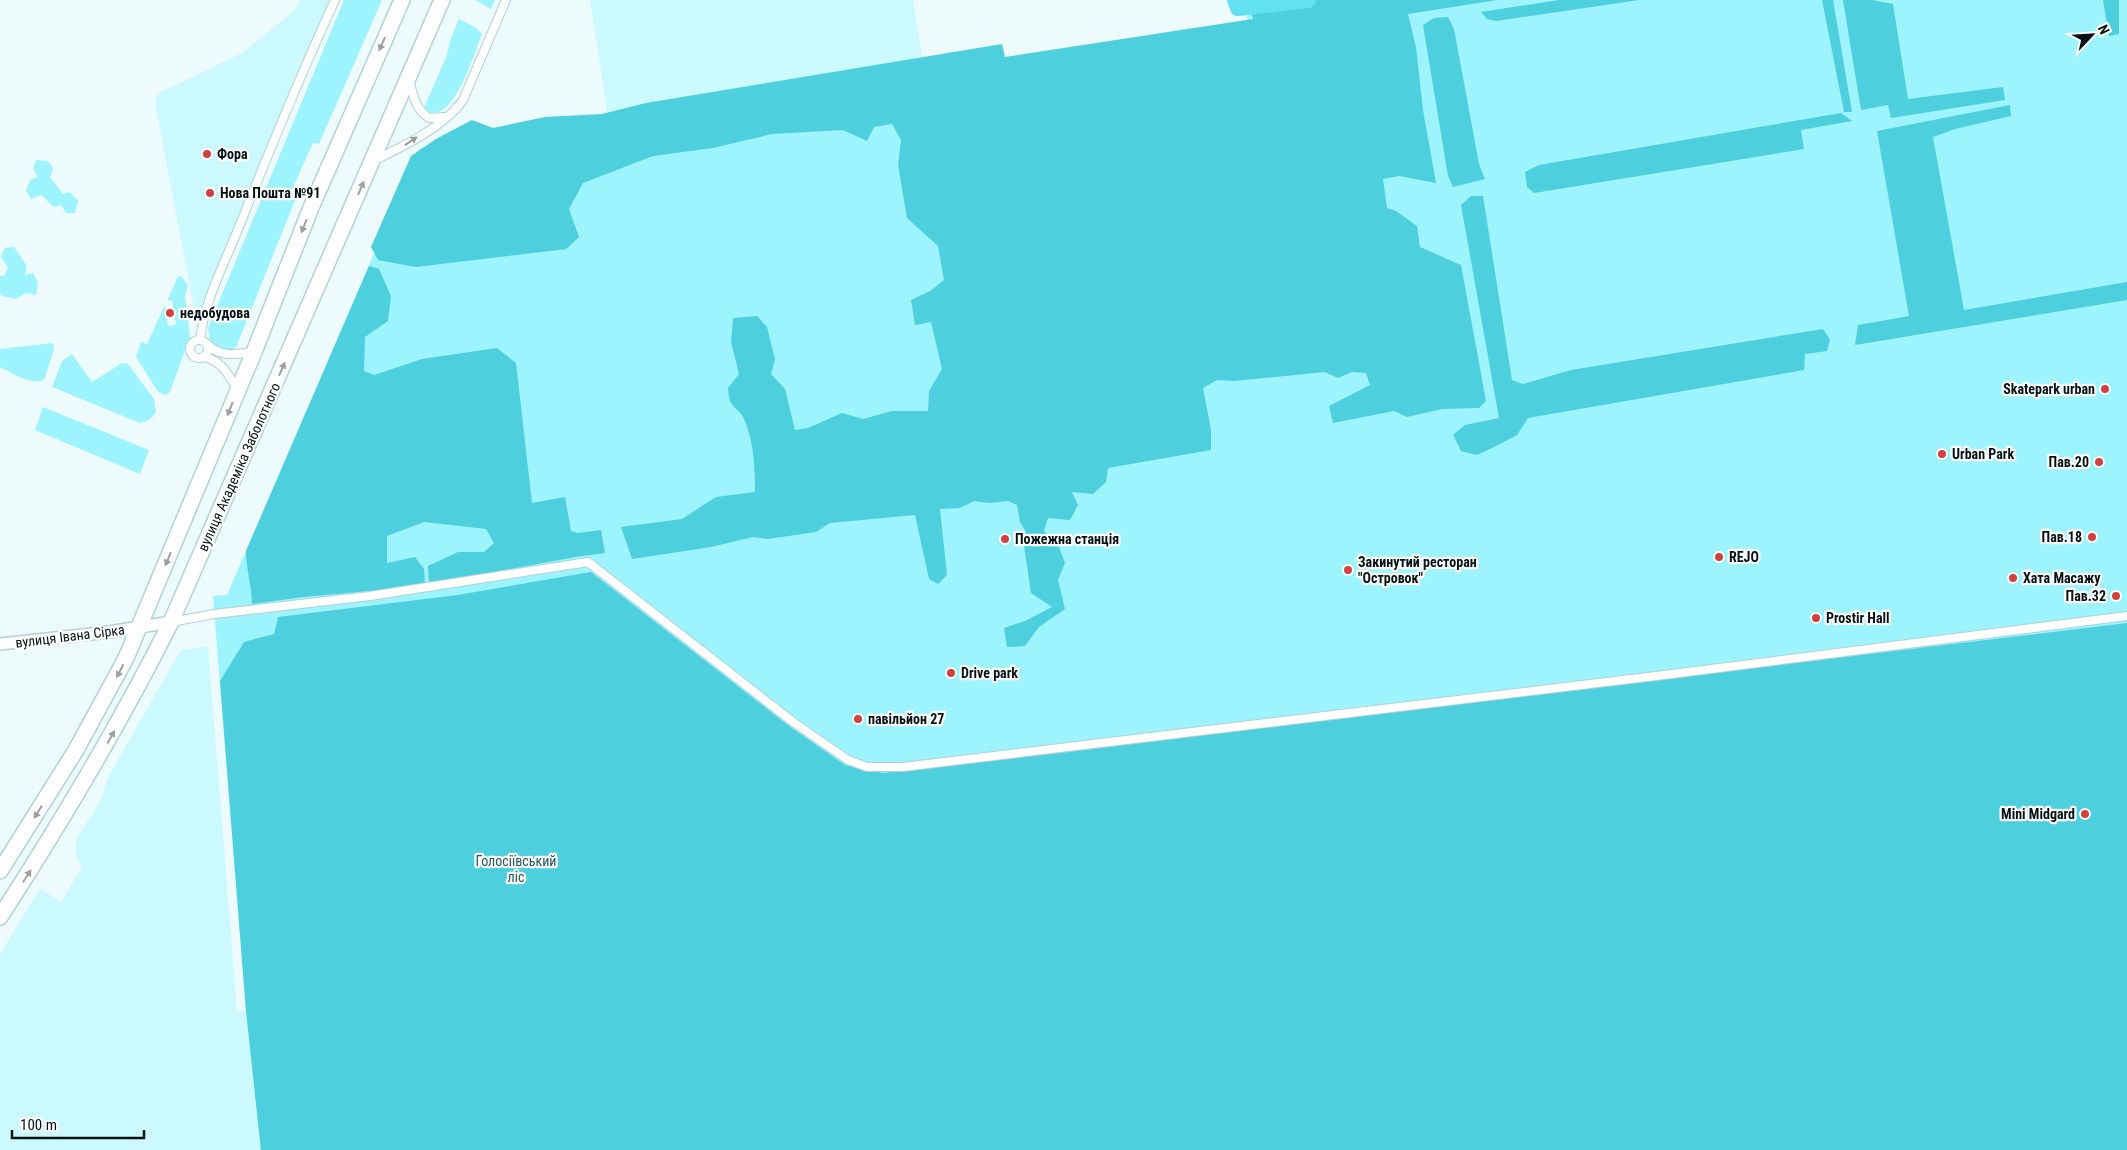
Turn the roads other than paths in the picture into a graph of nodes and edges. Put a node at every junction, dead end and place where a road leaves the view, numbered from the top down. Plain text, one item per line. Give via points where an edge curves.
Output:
1 (335, 0) edge
2 (402, 0) edge
3 (442, 0) edge
4 (506, 0) edge
5 (408, 76) junction
6 (449, 116) junction
7 (371, 162) junction
8 (200, 340) junction
9 (208, 345) junction
10 (254, 352) junction
11 (203, 358) junction
12 (238, 390) junction
13 (2127, 616) edge
14 (171, 622) junction
15 (140, 627) junction
16 (0, 644) edge
17 (0, 871) edge
18 (0, 917) edge

1 - 8 street via 286,111 210,300 201,325
2 -> 10 highway, вулиця Академіка Заболотного via 310,210
3 - 5 highway, вулиця Академіка Заболотного
4 - 6 street via 463,100
5 - 6 street via 413,98 425,115 430,118
5 - 7 highway, вулиця Академіка Заболотного
7 -> 6 street
14 -> 7 highway, вулиця Академіка Заболотного
8 - 9 street
8 - 11 street via 192,343 190,352 194,357
9 - 10 street via 223,354
9 - 11 street via 208,353
10 - 12 highway, вулиця Академіка Заболотного
11 - 12 street via 221,365
12 -> 15 highway, вулиця Академіка Заболотного
13 - 14 street via 1674,674 884,768 867,767 848,760 820,741 588,562 370,596
14 - 15 street, вулиця Івана Сірка
18 -> 14 highway, вулиця Академіка Заболотного via 98,760
15 - 16 street, вулиця Івана Сірка
15 -> 17 highway, вулиця Академіка Заболотного via 81,741

